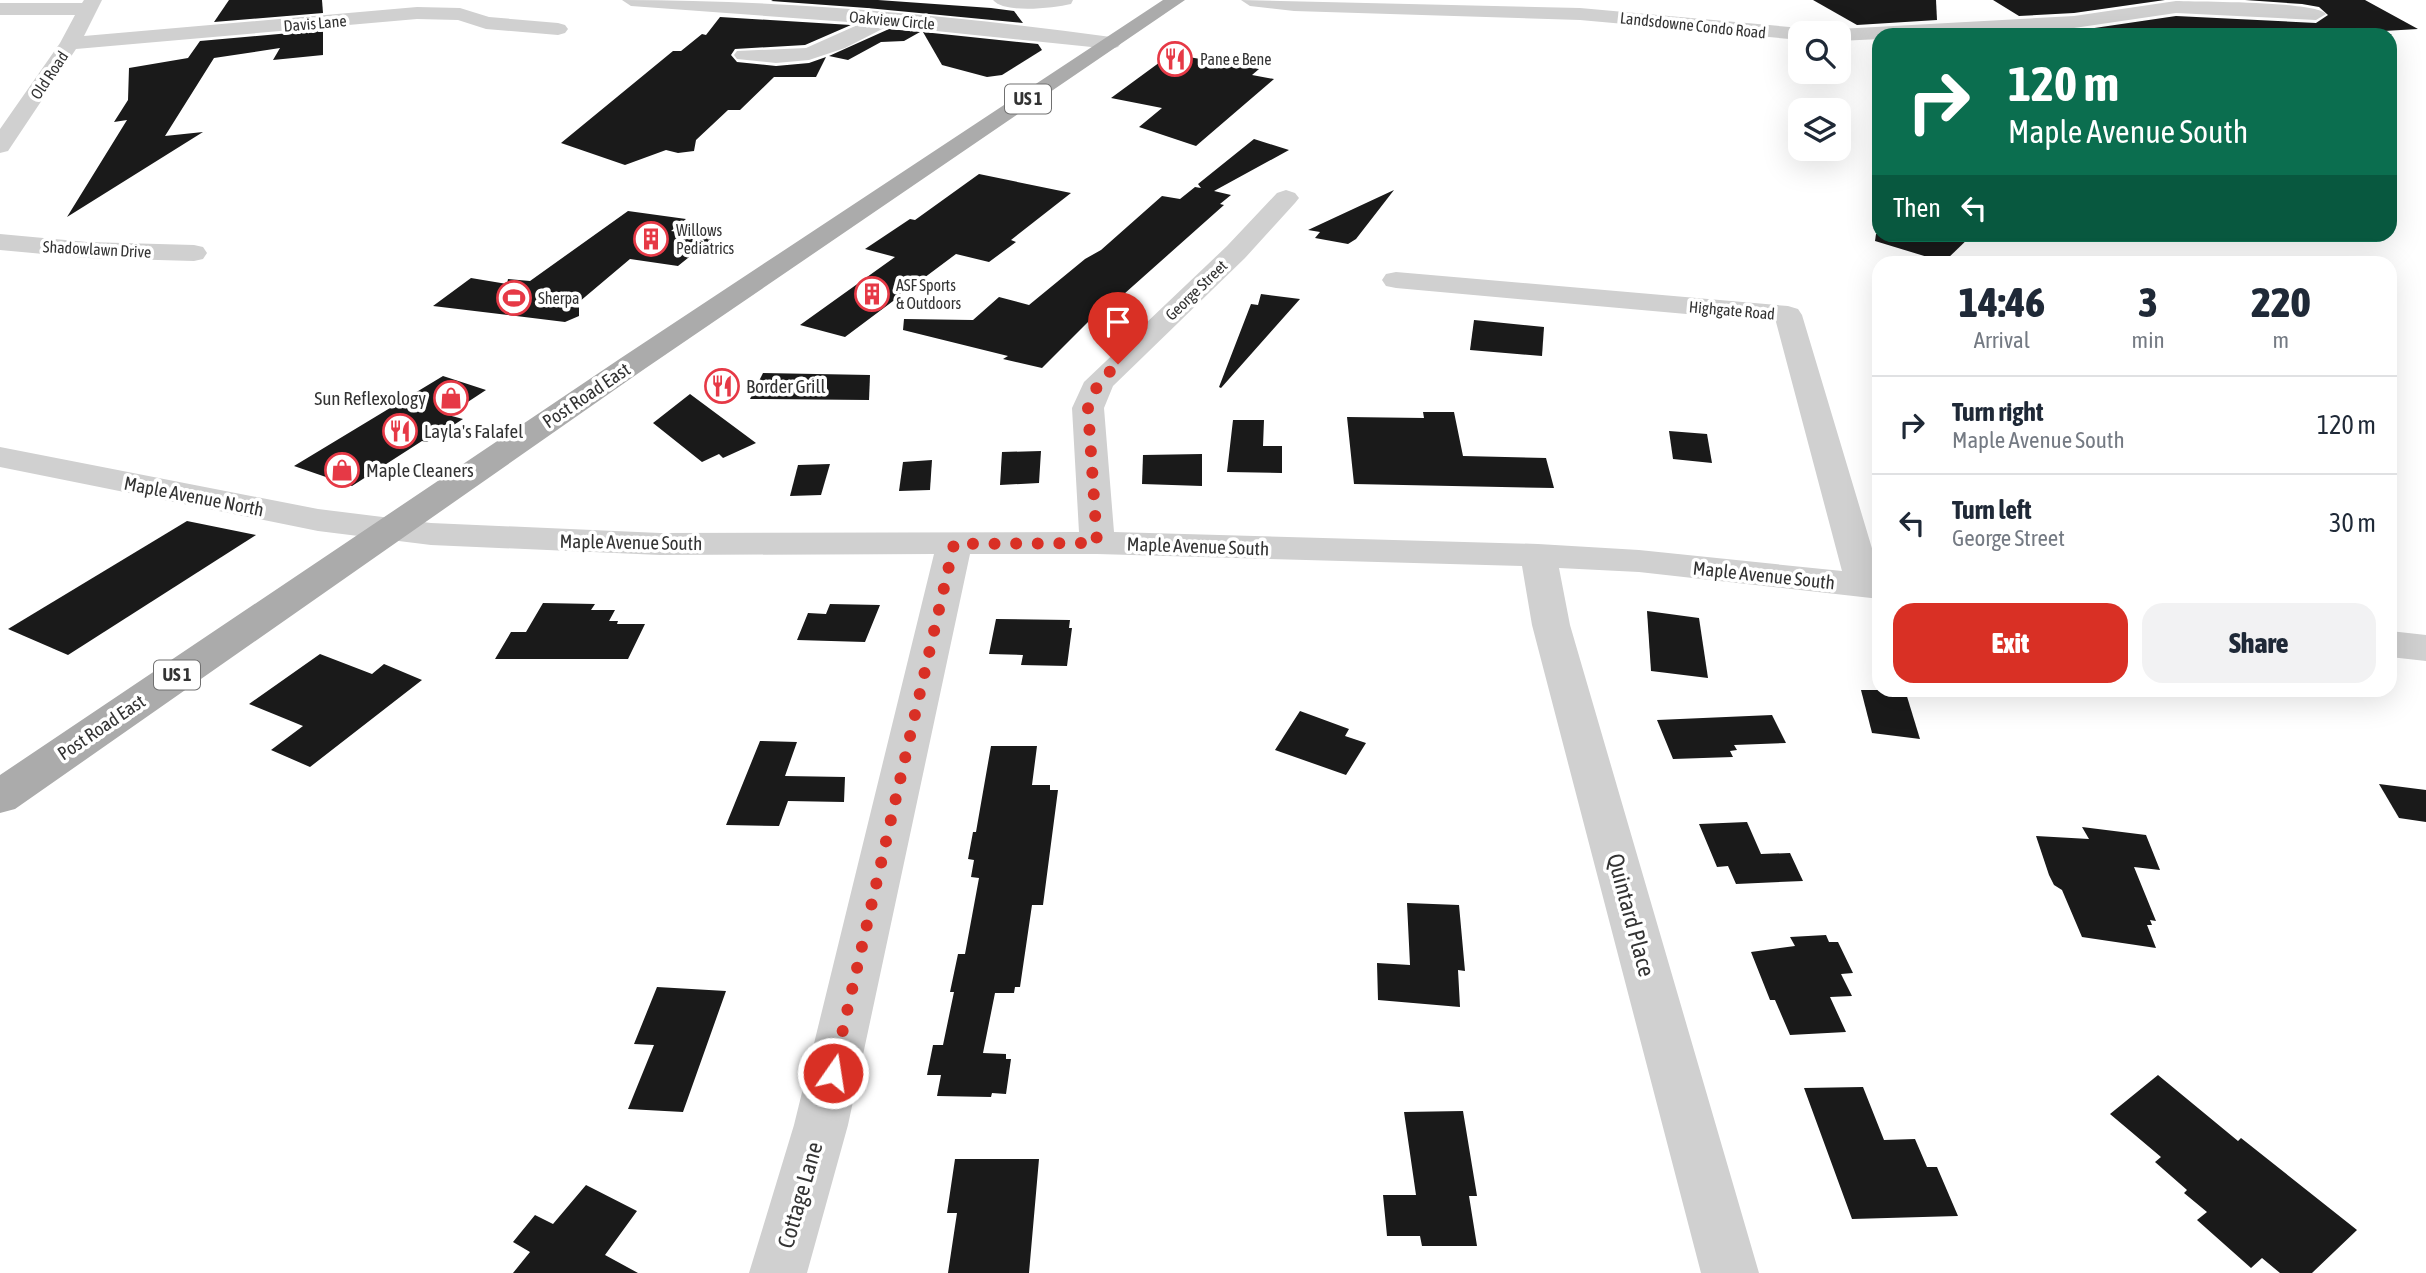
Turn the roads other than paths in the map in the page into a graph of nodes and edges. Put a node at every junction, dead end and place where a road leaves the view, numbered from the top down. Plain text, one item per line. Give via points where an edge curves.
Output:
1 (631, 0) edge
2 (1002, 0) edge
3 (1064, 0) edge
4 (1176, 0) edge
5 (1250, 0) edge
6 (90, 4) edge
7 (0, 9) edge
8 (2316, 14) dead end
9 (884, 20) junction
10 (1966, 28) edge
11 (558, 29) dead end
12 (1788, 33) edge
13 (1872, 33) edge
14 (1851, 34) edge
15 (70, 43) junction
16 (1111, 43) junction
17 (744, 55) dead end
18 (0, 146) edge
19 (1286, 198) dead end
20 (0, 243) edge
21 (194, 253) dead end
22 (1396, 280) dead end
23 (0, 457) edge
24 (389, 530) junction
25 (1097, 543) junction
26 (954, 544) junction
27 (1538, 555) junction
28 (1872, 586) edge
29 (2397, 645) edge
30 (2426, 648) edge
31 (0, 797) edge
32 (778, 1273) edge
33 (1730, 1273) edge

1 - 9 street, Oakview Circle
2 - 3 street via 1045,4
4 - 16 main road, Post Road East / US 1
5 - 12 street, Landsdowne Condo Road via 1580,14
6 - 7 street
6 - 15 street, Old Road
8 - 10 street via 2176,7 2074,22
9 - 16 street, Oakview Circle
9 - 17 street via 810,54
11 - 15 street, Davis Lane via 435,13
13 - 14 street
15 - 18 street, Old Road
16 - 24 main road, Post Road East / US 1
19 - 25 street, George Street via 1099,382 1088,408
20 - 21 street, Shadowlawn Drive
22 - 28 street, Highgate Road via 1788,315
23 - 24 street, Maple Avenue North
24 - 26 street, Maple Avenue South via 635,543
24 - 31 main road, Post Road East / US 1
25 - 26 street, Maple Avenue South
25 - 27 street, Maple Avenue South
26 - 32 street, Cottage Lane via 821,1125
27 - 28 street, Maple Avenue South
27 - 33 street, Quintard Place via 1552,625
29 - 30 street

